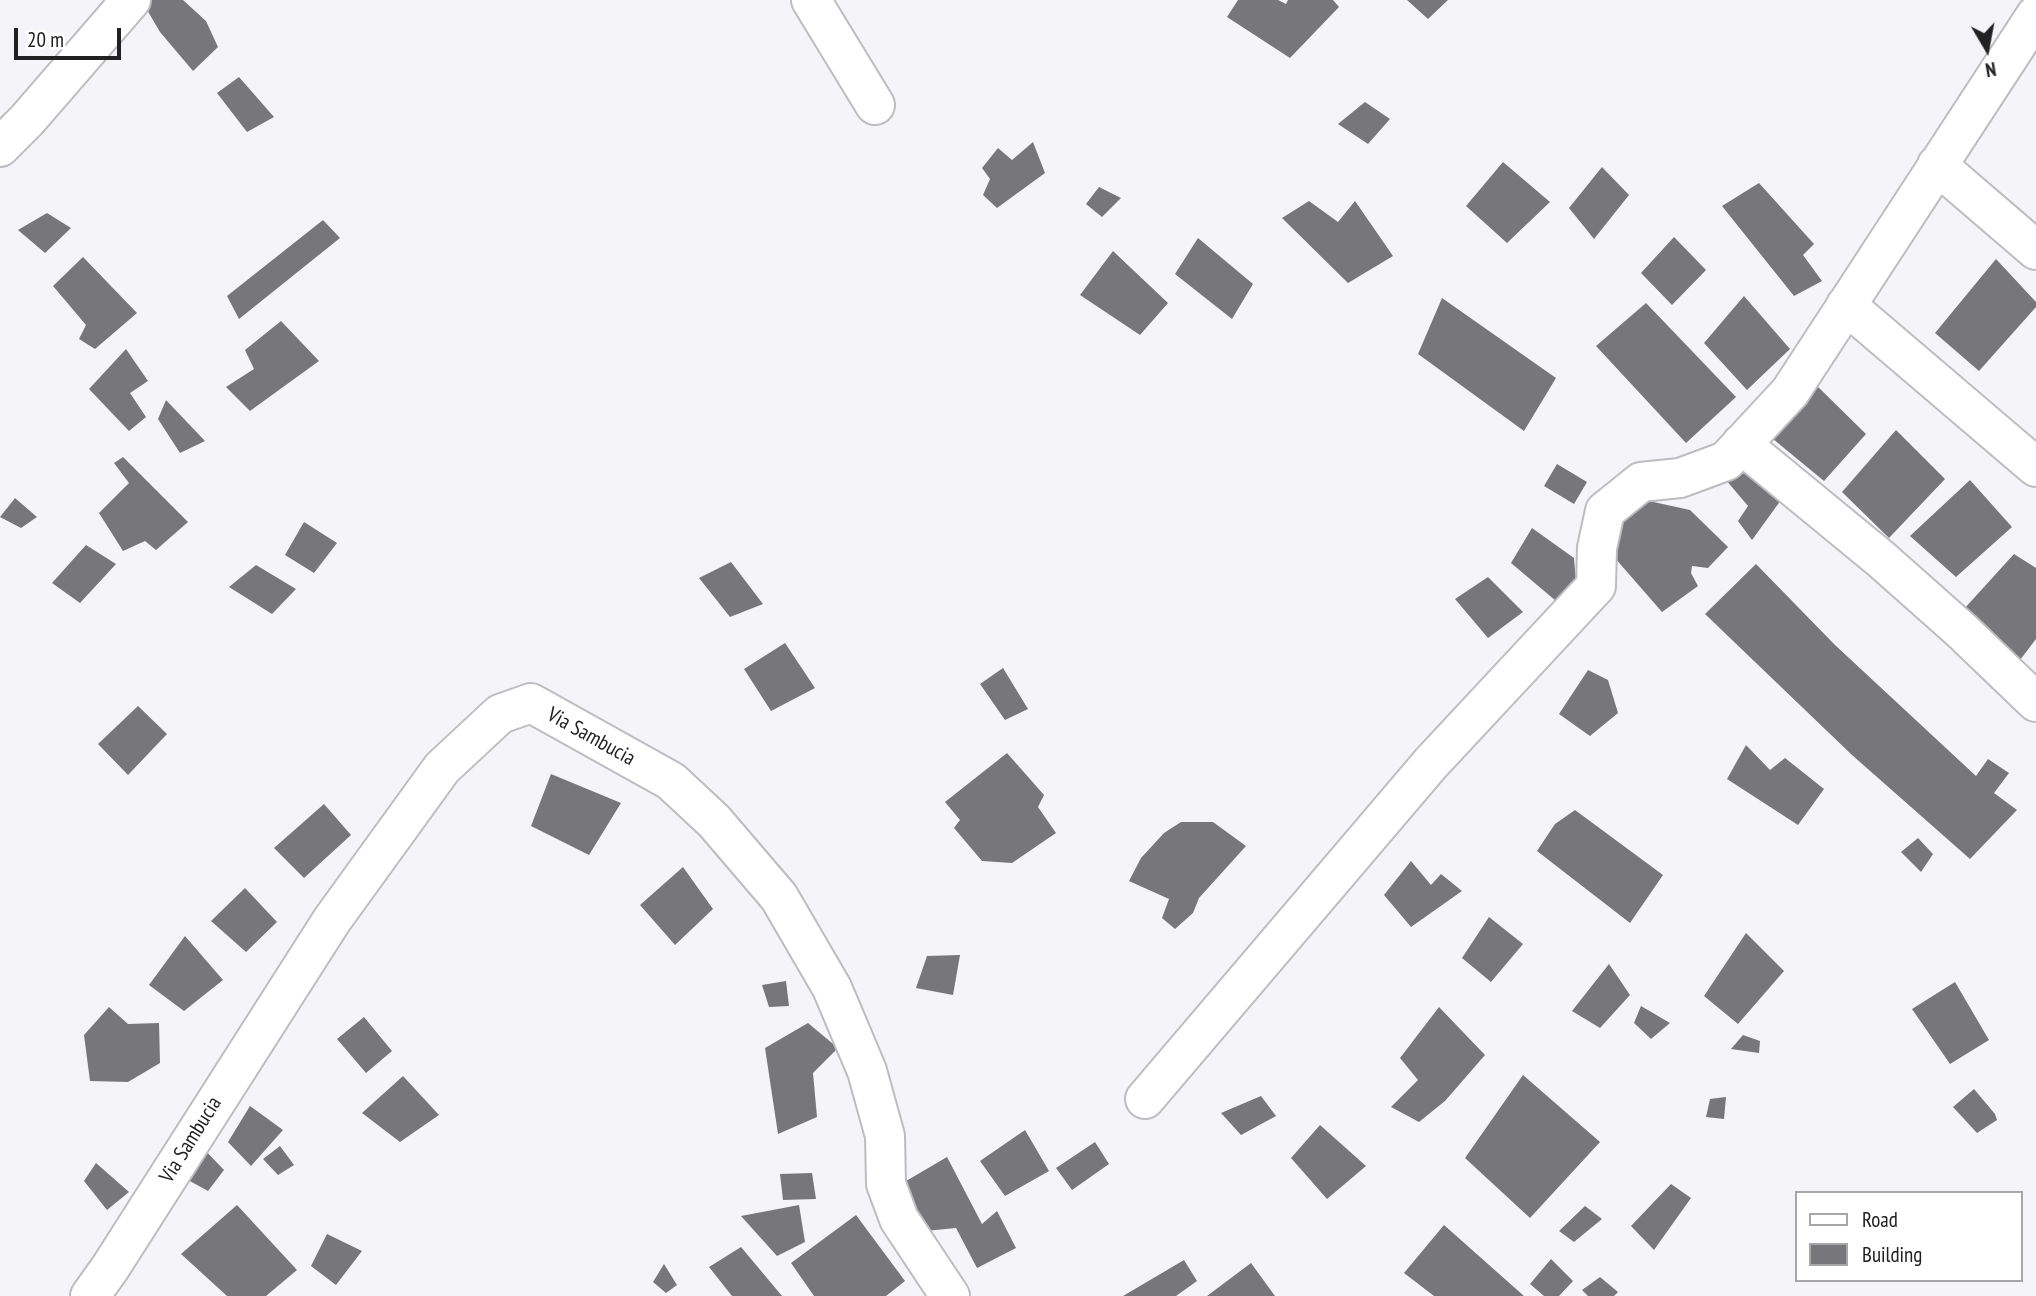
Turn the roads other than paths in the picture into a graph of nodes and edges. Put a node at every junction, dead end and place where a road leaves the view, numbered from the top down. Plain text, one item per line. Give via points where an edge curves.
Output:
1 (131, 0) edge
2 (811, 0) edge
3 (2036, 15) edge
4 (875, 105) dead end
5 (0, 147) edge
6 (1937, 165) junction
7 (2036, 250) edge
8 (1846, 305) junction
9 (1741, 444) junction
10 (2036, 467) edge
11 (2036, 702) edge
12 (1145, 1099) dead end
13 (90, 1296) edge
14 (950, 1296) edge

1 - 5 street
2 - 4 street
3 - 6 street
6 - 7 street
6 - 8 street
8 - 9 street via 1790,392
8 - 10 street
9 - 11 street via 1882,560
9 - 12 street via 1726,461 1680,478 1641,482 1605,511 1597,548 1596,586 1431,763
13 - 14 street, Via Sambucia via 332,920 442,768 500,714 531,703 671,780 714,821 779,897 832,988 867,1071 885,1136 886,1184 899,1219

